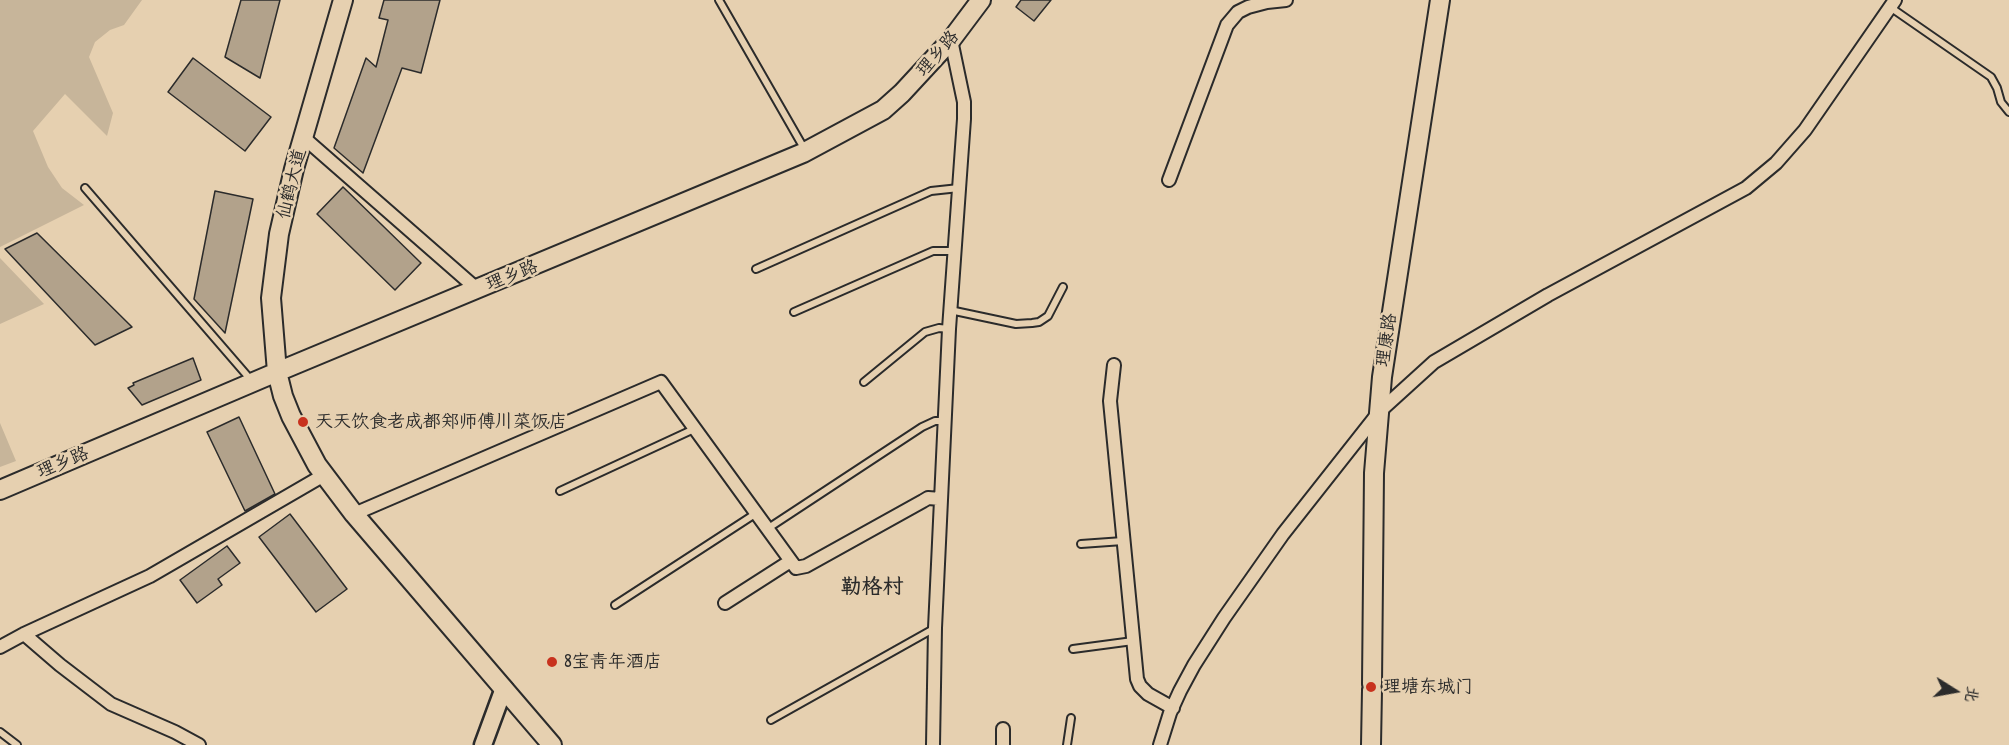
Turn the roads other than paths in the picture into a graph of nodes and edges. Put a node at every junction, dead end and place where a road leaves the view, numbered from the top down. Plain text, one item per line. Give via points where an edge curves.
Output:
1 (343, 0) edge
2 (719, 0) edge
3 (981, 0) edge
4 (1286, 0) edge
5 (1440, 0) edge
6 (1893, 3) edge
7 (951, 40) junction
8 (2009, 112) edge
9 (303, 137) junction
10 (806, 152) junction
11 (1169, 180) dead end
12 (85, 188) dead end
13 (959, 188) junction
14 (955, 251) junction
15 (756, 269) dead end
16 (1063, 287) dead end
17 (478, 290) junction
18 (950, 310) junction
19 (794, 312) dead end
20 (950, 329) junction
21 (1114, 365) dead end
22 (277, 372) junction
23 (864, 382) dead end
24 (254, 383) junction
25 (1380, 411) junction
26 (945, 422) junction
27 (694, 429) junction
28 (324, 475) junction
29 (0, 490) edge
30 (560, 491) dead end
31 (941, 498) junction
32 (354, 514) junction
33 (755, 514) junction
34 (766, 529) junction
35 (1123, 541) junction
36 (1081, 544) dead end
37 (789, 562) junction
38 (725, 603) dead end
39 (615, 605) dead end
40 (935, 628) junction
41 (24, 634) junction
42 (1133, 641) junction
43 (0, 647) edge
44 (1073, 649) dead end
45 (504, 688) junction
46 (1173, 708) junction
47 (1071, 718) dead end
48 (771, 720) dead end
49 (1003, 729) dead end
50 (0, 732) edge
51 (17, 745) edge
52 (199, 745) edge
53 (483, 745) edge
54 (552, 745) edge
55 (932, 745) edge
56 (1004, 745) edge
57 (1067, 745) edge
58 (1160, 745) edge
59 (1371, 745) edge

1 - 9 main road, 仙鹤大道
2 - 10 lane
3 - 7 main road, 理乡路
4 - 11 street via 1248,7 1227,25
5 - 25 main road, 理康路 via 1386,342
6 - 8 lane via 1991,77
6 - 25 street via 1805,130 1776,163 1746,188 1434,362
7 - 10 main road, 理乡路 via 883,110
7 - 13 street via 964,102
9 - 17 street
9 - 22 main road, 仙鹤大道 via 279,234 271,298
10 - 17 main road, 理乡路
12 - 24 lane
13 - 14 street
13 - 15 lane via 932,191
14 - 18 street
14 - 19 lane via 933,252
16 - 18 lane via 1048,315 1032,324
17 - 22 main road, 理乡路
18 - 20 street
20 - 23 lane via 924,332
20 - 26 street
21 - 35 street via 1110,401
22 - 24 main road, 理乡路
22 - 28 main road, 仙鹤大道 via 291,416
24 - 29 main road, 理乡路
25 - 46 street via 1307,502 1239,597 1194,665
25 - 59 main road, 理康路 via 1374,473
26 - 31 street
26 - 34 lane via 934,421 922,427
27 - 30 lane
27 - 32 street via 661,382
27 - 33 street
28 - 32 main road, 仙鹤大道
28 - 41 street via 150,576
31 - 37 street via 928,498 803,568
31 - 40 street
32 - 45 main road, 仙鹤大道
33 - 34 street
33 - 39 lane
34 - 37 street
35 - 36 lane
35 - 42 street
37 - 38 street
40 - 48 lane
40 - 55 street
41 - 43 street
41 - 52 street via 111,704
42 - 44 lane
42 - 46 street via 1140,686
45 - 53 street
45 - 54 main road, 仙鹤大道
46 - 58 street
47 - 57 lane
49 - 56 street
50 - 51 lane

